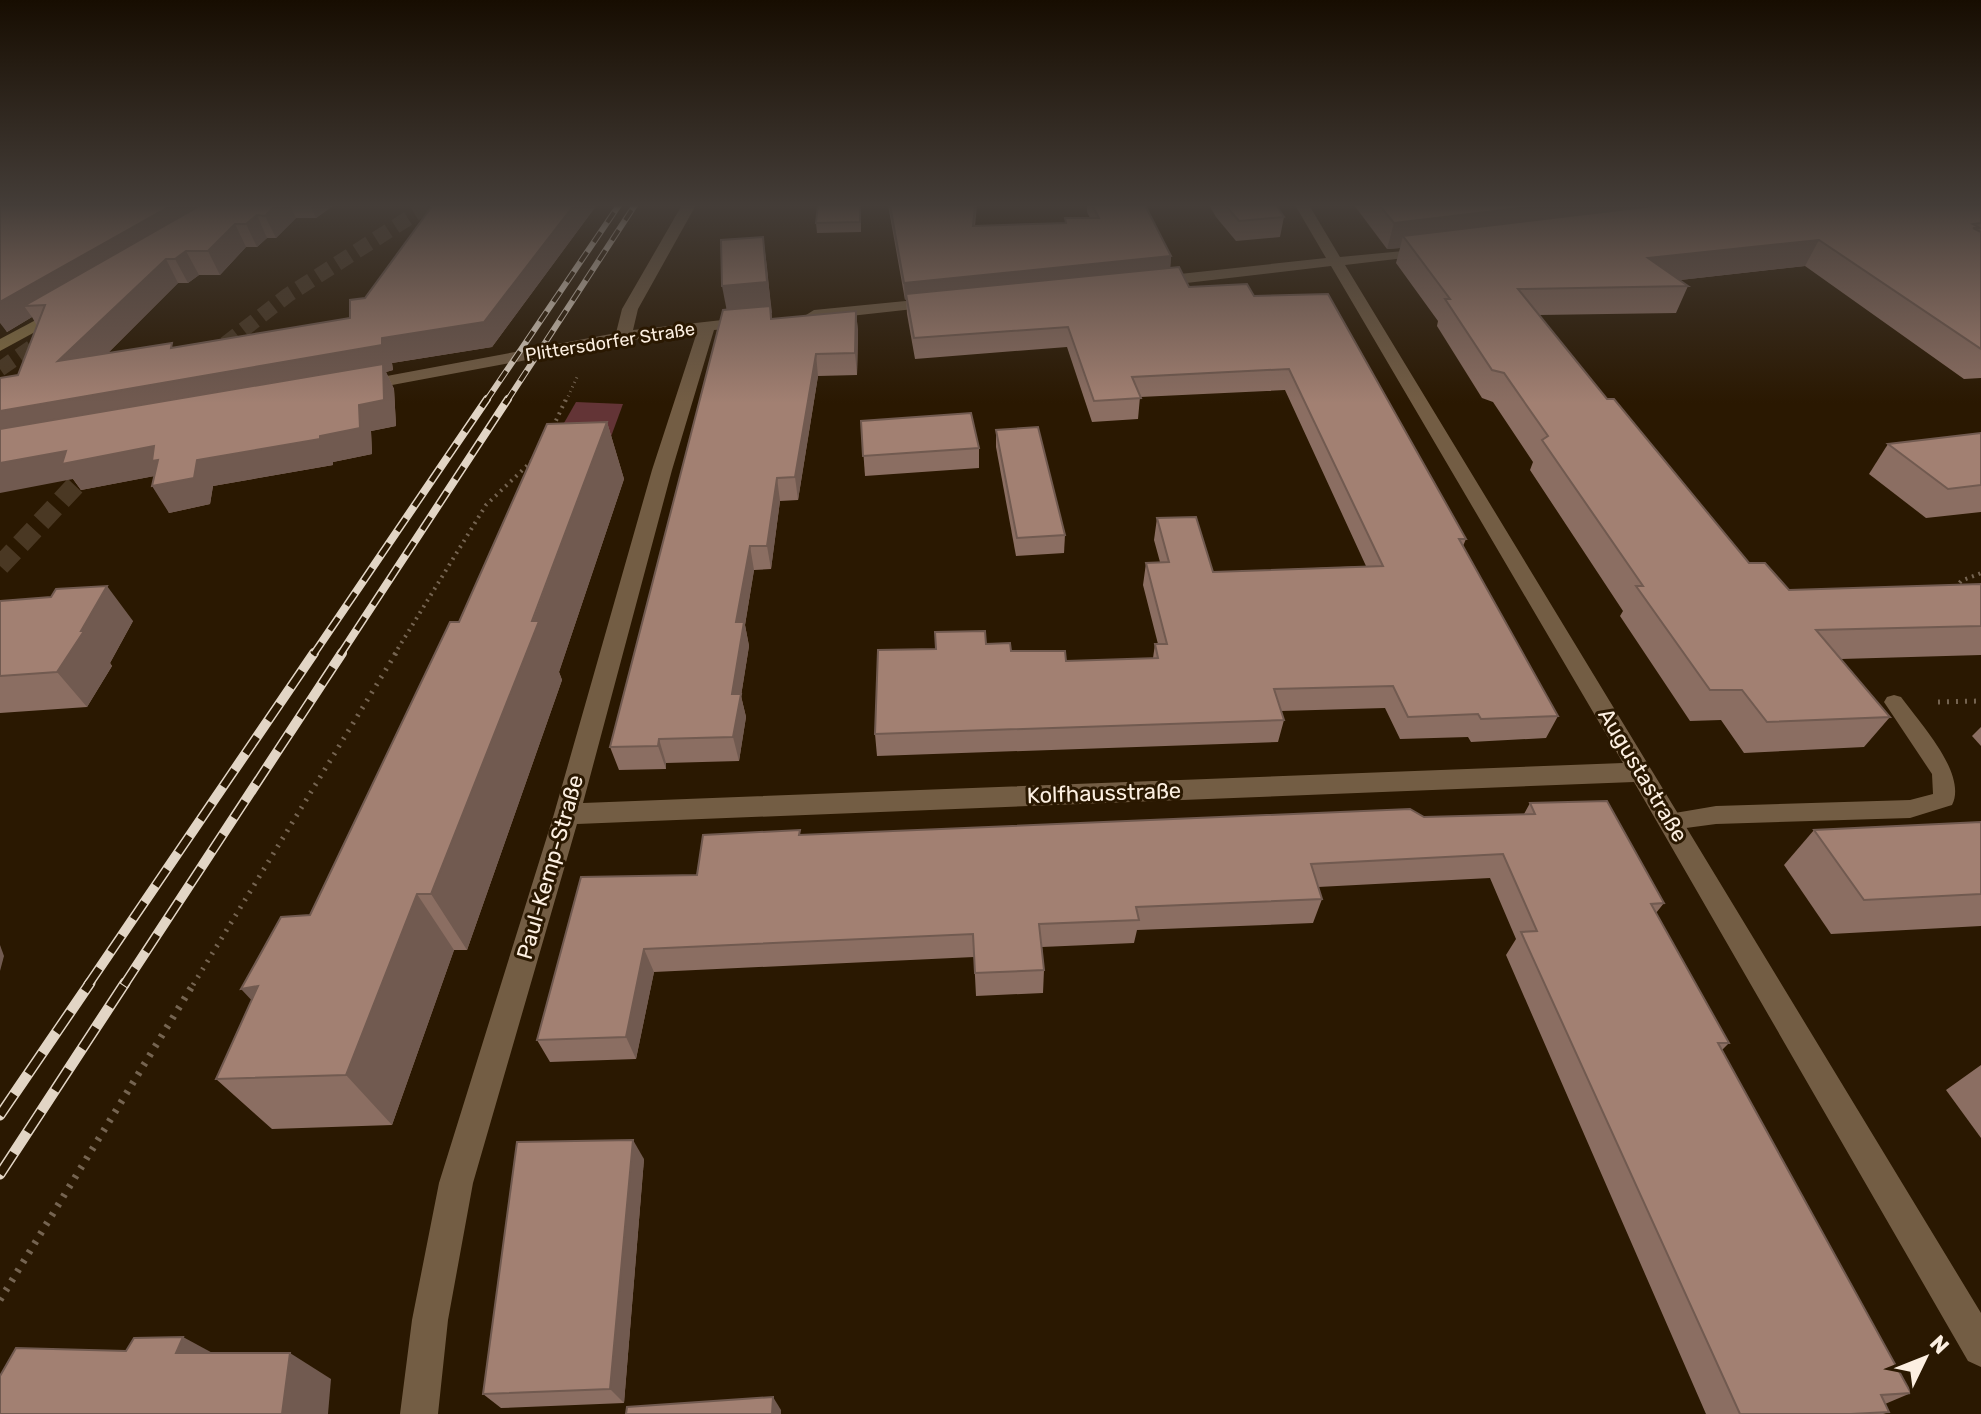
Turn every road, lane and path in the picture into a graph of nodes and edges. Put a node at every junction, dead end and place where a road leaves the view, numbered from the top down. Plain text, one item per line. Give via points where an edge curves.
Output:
1 (652, 271) edge
2 (1260, 271) edge
3 (1344, 271) edge
4 (1140, 283) edge
5 (79, 300) edge
6 (954, 302) edge
7 (799, 317) edge
8 (768, 320) edge
9 (707, 326) junction
10 (27, 332) junction
11 (624, 336) junction
12 (0, 346) edge
13 (572, 346) junction
14 (0, 352) edge
15 (336, 391) edge
16 (547, 439) edge
17 (540, 453) edge
18 (1981, 573) edge
19 (1946, 599) edge
20 (1894, 702) dead end
21 (1640, 772) junction
22 (567, 814) junction
23 (1671, 821) junction
24 (0, 1300) edge
25 (1981, 1348) edge
26 (419, 1414) edge

1 - 11 street via 630,309
2 - 4 street
3 - 21 street, Augustastraße
5 - 10 main road
6 - 7 street
8 - 9 street, Plittersdorfer Straße
9 - 11 street, Plittersdorfer Straße
9 - 22 street, Paul-Kemp-Straße via 623,602
10 - 12 main road
10 - 14 main road
11 - 13 street, Plittersdorfer Straße
13 - 15 street, Plittersdorfer Straße
13 - 16 path via 587,356
17 - 24 path via 486,505
18 - 19 path via 1961,581
20 - 23 lane via 1943,773 1944,799 1910,809
21 - 22 street, Kolfhausstraße
21 - 23 street, Augustastraße
22 - 26 street, Paul-Kemp-Straße via 456,1183 430,1320
23 - 25 street, Augustastraße

